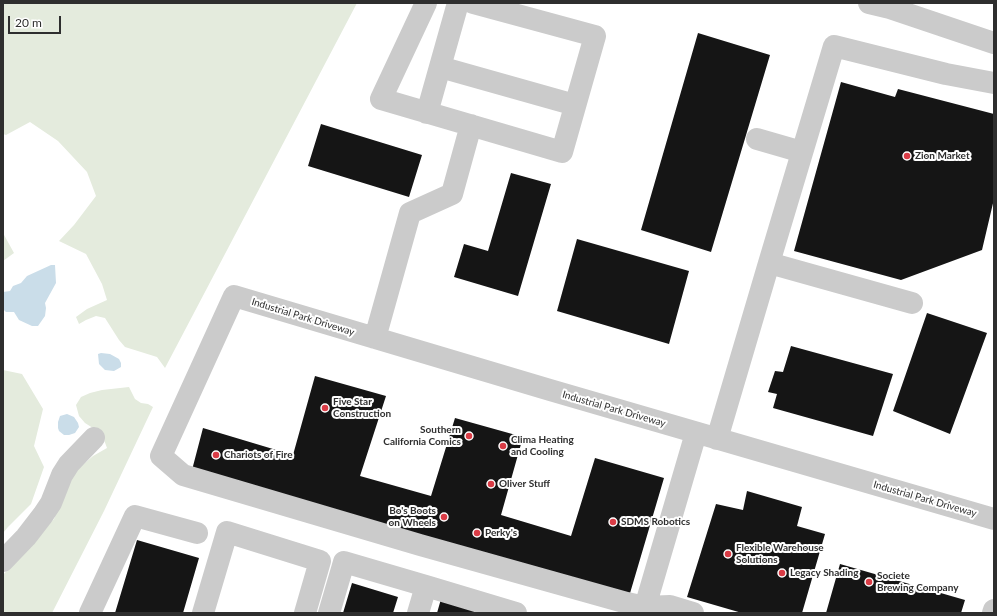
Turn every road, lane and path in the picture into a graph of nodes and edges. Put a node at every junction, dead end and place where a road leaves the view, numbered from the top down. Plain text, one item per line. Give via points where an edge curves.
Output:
1 (426, 3) edge
2 (458, 3) edge
3 (473, 3) edge
4 (868, 3) edge
5 (994, 43) edge
6 (440, 68) junction
7 (994, 83) edge
8 (575, 105) junction
9 (427, 113) junction
10 (471, 125) junction
11 (757, 139) dead end
12 (802, 152) junction
13 (768, 263) junction
14 (912, 303) dead end
15 (375, 338) junction
16 (696, 433) junction
17 (94, 438) dead end
18 (718, 439) junction
19 (994, 519) edge
20 (197, 533) dead end
21 (3, 562) edge
22 (426, 586) junction
23 (645, 607) junction
24 (994, 610) edge
25 (90, 613) edge
26 (203, 613) edge
27 (305, 613) edge
28 (329, 613) edge
29 (418, 613) edge
30 (516, 613) edge
31 (693, 613) edge
32 (993, 613) edge

1 - 9 street via 381,99
2 - 6 street
3 - 8 street via 595,36
4 - 5 street
6 - 8 street
6 - 9 street
7 - 12 street via 946,74 834,46
8 - 10 street via 562,152
9 - 10 street
10 - 15 street via 452,194 410,214
11 - 12 street
12 - 13 street
13 - 14 street
13 - 18 street
15 - 16 street, Industrial Park Driveway
15 - 23 street, Industrial Park Driveway via 234,296 161,456 183,475 420,545
16 - 18 street, Industrial Park Driveway
16 - 23 street
17 - 21 street via 68,464 43,515
18 - 19 street, Industrial Park Driveway
20 - 25 street via 135,516
22 - 28 street via 344,562
22 - 29 street
22 - 30 street
23 - 31 street via 670,606
24 - 32 street
26 - 27 street via 227,532 320,561

